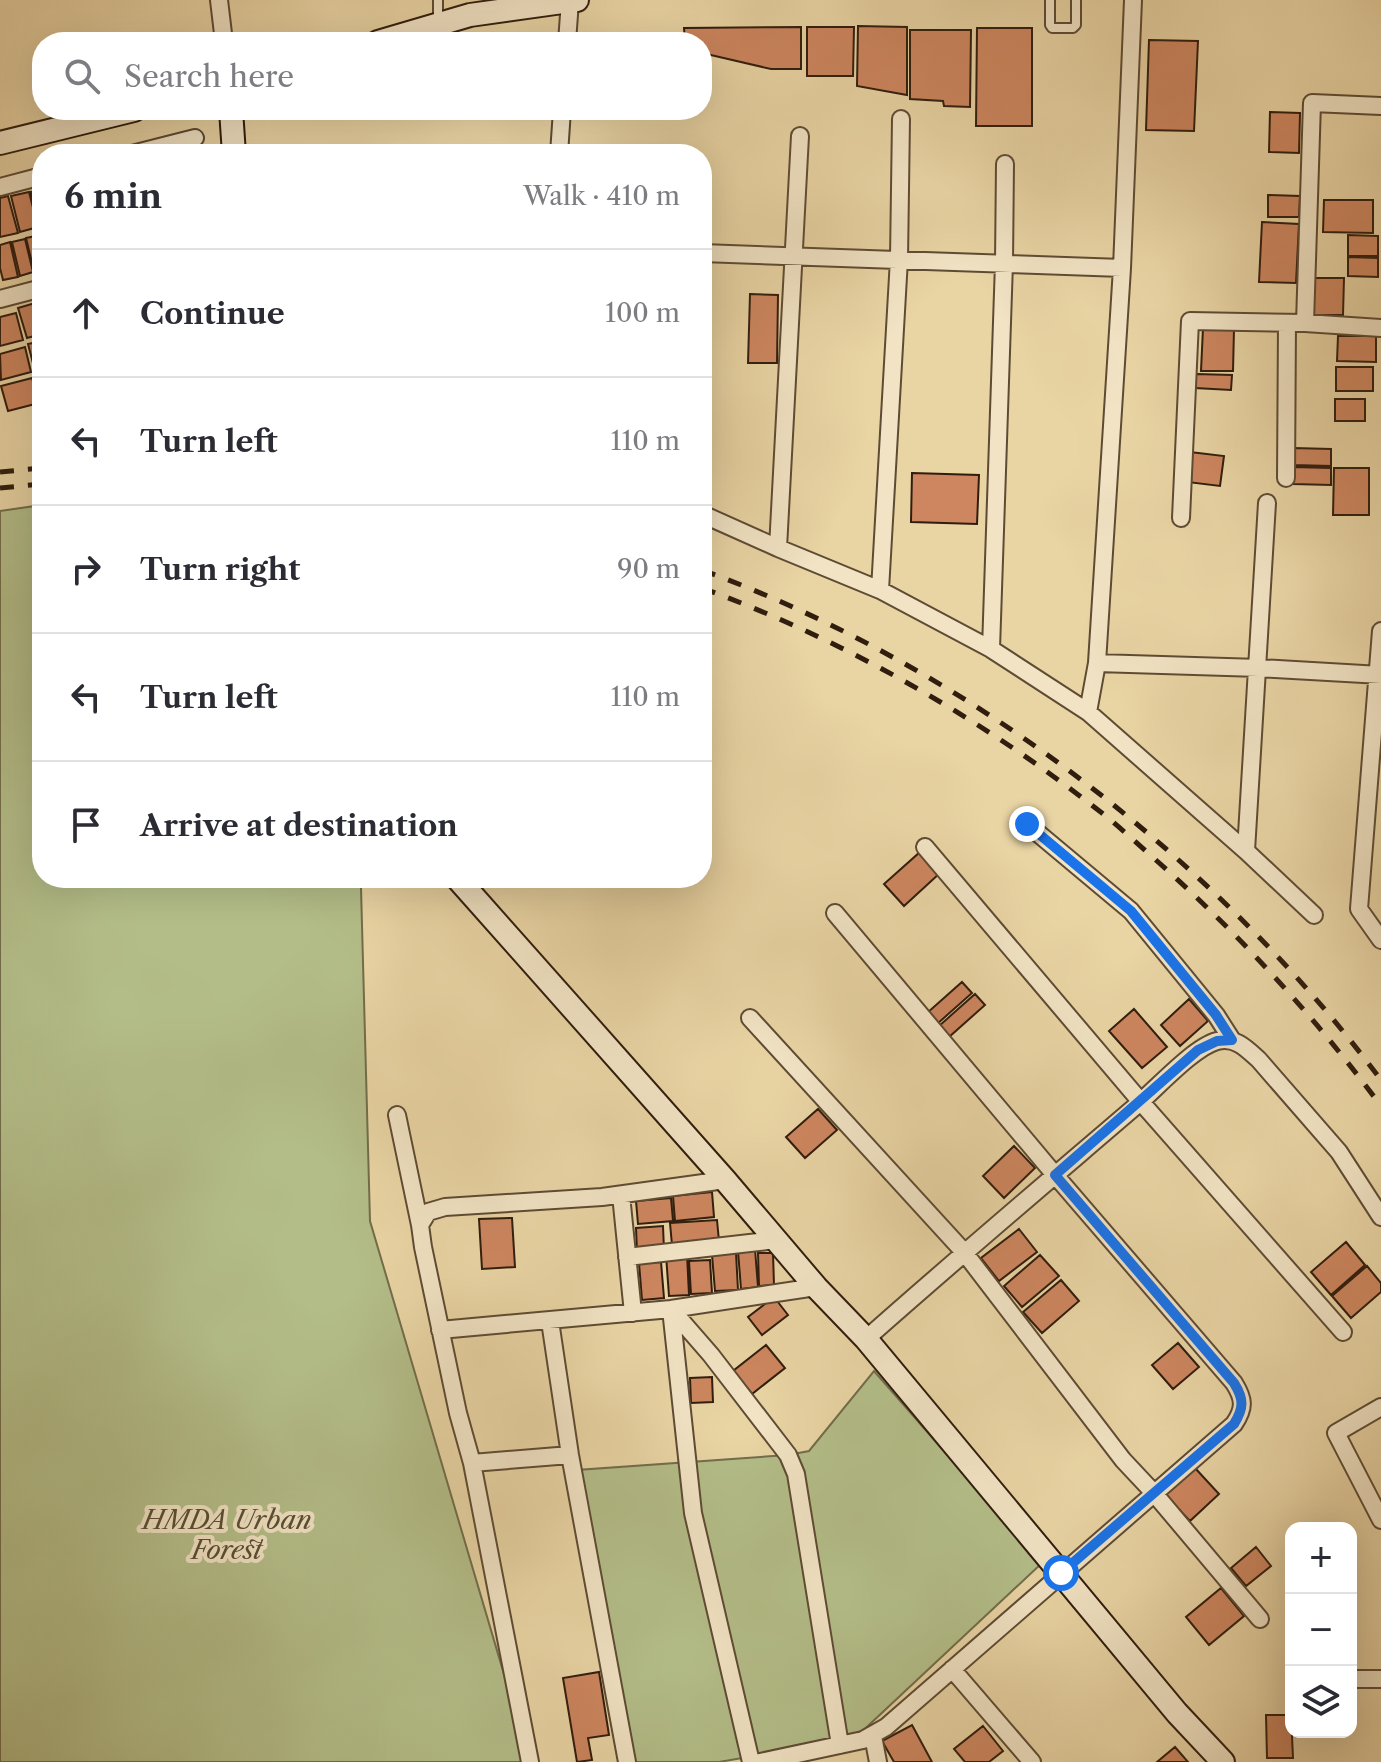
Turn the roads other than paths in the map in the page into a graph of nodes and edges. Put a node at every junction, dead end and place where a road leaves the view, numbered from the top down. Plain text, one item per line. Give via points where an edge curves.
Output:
1 (219, 0) edge
2 (438, 0) edge
3 (577, 0) edge
4 (1050, 0) edge
5 (1076, 0) edge
6 (1133, 0) edge
7 (570, 1) edge
8 (545, 2) edge
9 (480, 6) edge
10 (438, 24) junction
11 (223, 32) edge
12 (411, 32) edge
13 (568, 32) edge
14 (1381, 106) edge
15 (901, 119) dead end
16 (93, 120) edge
17 (232, 120) edge
18 (561, 120) edge
19 (800, 136) dead end
20 (195, 138) dead end
21 (0, 143) edge
22 (171, 144) edge
23 (233, 144) edge
24 (560, 144) edge
25 (1005, 164) dead end
26 (32, 179) edge
27 (0, 187) edge
28 (712, 253) edge
29 (795, 256) junction
30 (899, 259) junction
31 (1004, 263) junction
32 (1122, 268) junction
33 (32, 291) edge
34 (0, 299) edge
35 (1305, 323) junction
36 (1287, 324) junction
37 (1381, 328) edge
38 (1286, 478) dead end
39 (1267, 503) dead end
40 (712, 518) edge
41 (1181, 518) dead end
42 (778, 548) junction
43 (880, 590) junction
44 (1381, 631) edge
45 (991, 649) junction
46 (1097, 663) junction
47 (1259, 668) junction
48 (1380, 675) edge
49 (1088, 712) junction
50 (1027, 824) dead end
51 (925, 847) dead end
52 (1246, 851) junction
53 (466, 888) edge
54 (835, 913) dead end
55 (1314, 915) dead end
56 (1381, 940) edge
57 (750, 1018) dead end
58 (1232, 1040) junction
59 (1141, 1102) junction
60 (397, 1115) dead end
61 (1055, 1175) junction
62 (725, 1180) junction
63 (621, 1195) junction
64 (1381, 1217) edge
65 (420, 1225) junction
66 (776, 1240) junction
67 (964, 1252) junction
68 (627, 1257) junction
69 (816, 1287) junction
70 (671, 1309) junction
71 (633, 1313) junction
72 (550, 1321) junction
73 (440, 1330) junction
74 (1343, 1332) dead end
75 (866, 1339) junction
76 (1381, 1407) edge
77 (570, 1455) junction
78 (472, 1463) junction
79 (1153, 1492) junction
80 (1381, 1520) edge
81 (1061, 1573) junction
82 (1260, 1619) dead end
83 (952, 1669) junction
84 (1357, 1679) edge
85 (1381, 1679) edge
86 (873, 1736) junction
87 (840, 1745) junction
88 (530, 1762) edge
89 (627, 1762) edge
90 (751, 1762) edge
91 (760, 1762) edge
92 (878, 1762) edge
93 (1032, 1762) edge
94 (1223, 1762) edge

1 - 11 street
2 - 10 lane
3 - 7 street
4 - 5 lane via 1052,28 1073,28
6 - 32 street
7 - 8 street
7 - 13 street
8 - 9 street
9 - 10 street
10 - 12 street
14 - 35 street via 1312,103
15 - 30 street
16 - 21 street
17 - 23 street
18 - 24 street
19 - 29 street
20 - 22 street
25 - 31 street
26 - 27 street
28 - 29 street
29 - 30 street
29 - 42 street
30 - 31 street
30 - 43 street
31 - 32 street
31 - 45 street
32 - 46 street
33 - 34 street
35 - 36 street
35 - 37 street
36 - 38 street
36 - 41 street via 1190,321
39 - 47 street
40 - 42 street
42 - 43 street
43 - 45 street
44 - 48 street
45 - 49 street
46 - 47 street
46 - 49 street
47 - 48 street
47 - 52 street
48 - 56 street via 1359,909
49 - 52 street
50 - 58 street via 1131,911
51 - 59 street
52 - 55 street
53 - 62 street
54 - 61 street
57 - 67 street
58 - 59 street via 1198,1050
58 - 64 street via 1259,1060 1339,1152
59 - 61 street
59 - 74 street
60 - 65 street
61 - 67 street
61 - 79 street via 1239,1391 1241,1413 1234,1424
62 - 63 street
62 - 66 street
63 - 65 street via 445,1207 428,1212
63 - 68 street
65 - 73 street
66 - 68 street
66 - 69 street
67 - 75 street
67 - 79 street
68 - 71 street
69 - 70 street
69 - 75 street
70 - 71 street
70 - 87 street via 788,1455 796,1474
70 - 90 street via 693,1513
71 - 72 street
72 - 73 street
72 - 77 street
73 - 78 street
75 - 81 street
76 - 80 street via 1336,1433
77 - 78 street
77 - 89 street
78 - 88 street
79 - 81 street
79 - 82 street
81 - 83 street
81 - 94 street
83 - 86 street
83 - 93 street
84 - 85 street
86 - 87 street
86 - 92 street
87 - 91 street

